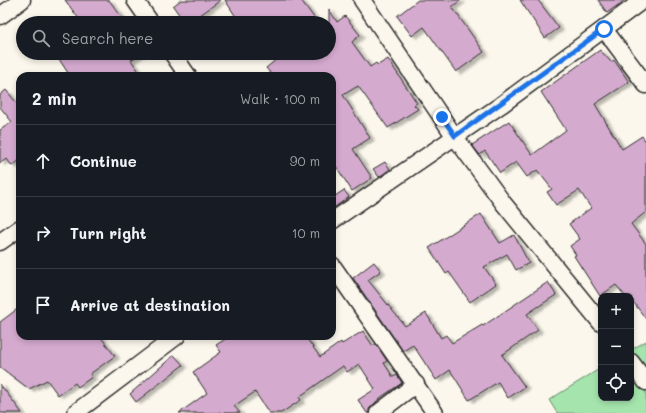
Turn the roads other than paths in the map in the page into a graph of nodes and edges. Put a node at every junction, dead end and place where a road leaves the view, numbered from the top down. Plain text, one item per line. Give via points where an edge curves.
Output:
1 (22, 0) edge
2 (134, 0) edge
3 (362, 0) edge
4 (643, 0) edge
5 (0, 16) edge
6 (146, 16) edge
7 (604, 29) junction
8 (177, 60) edge
9 (185, 72) edge
10 (646, 85) edge
11 (455, 136) junction
12 (336, 218) edge
13 (16, 231) edge
14 (0, 242) edge
15 (336, 271) edge
16 (598, 319) edge
17 (173, 340) edge
18 (633, 365) edge
19 (646, 382) edge
20 (416, 384) junction
21 (75, 413) edge
22 (378, 413) edge
23 (435, 413) edge

1 - 5 street
2 - 6 street
3 - 11 street
4 - 7 street
7 - 10 street
7 - 11 street
8 - 9 street
11 - 12 street
11 - 16 street via 504,204
13 - 14 street
15 - 20 street
17 - 21 street
18 - 19 street
20 - 22 street
20 - 23 street

